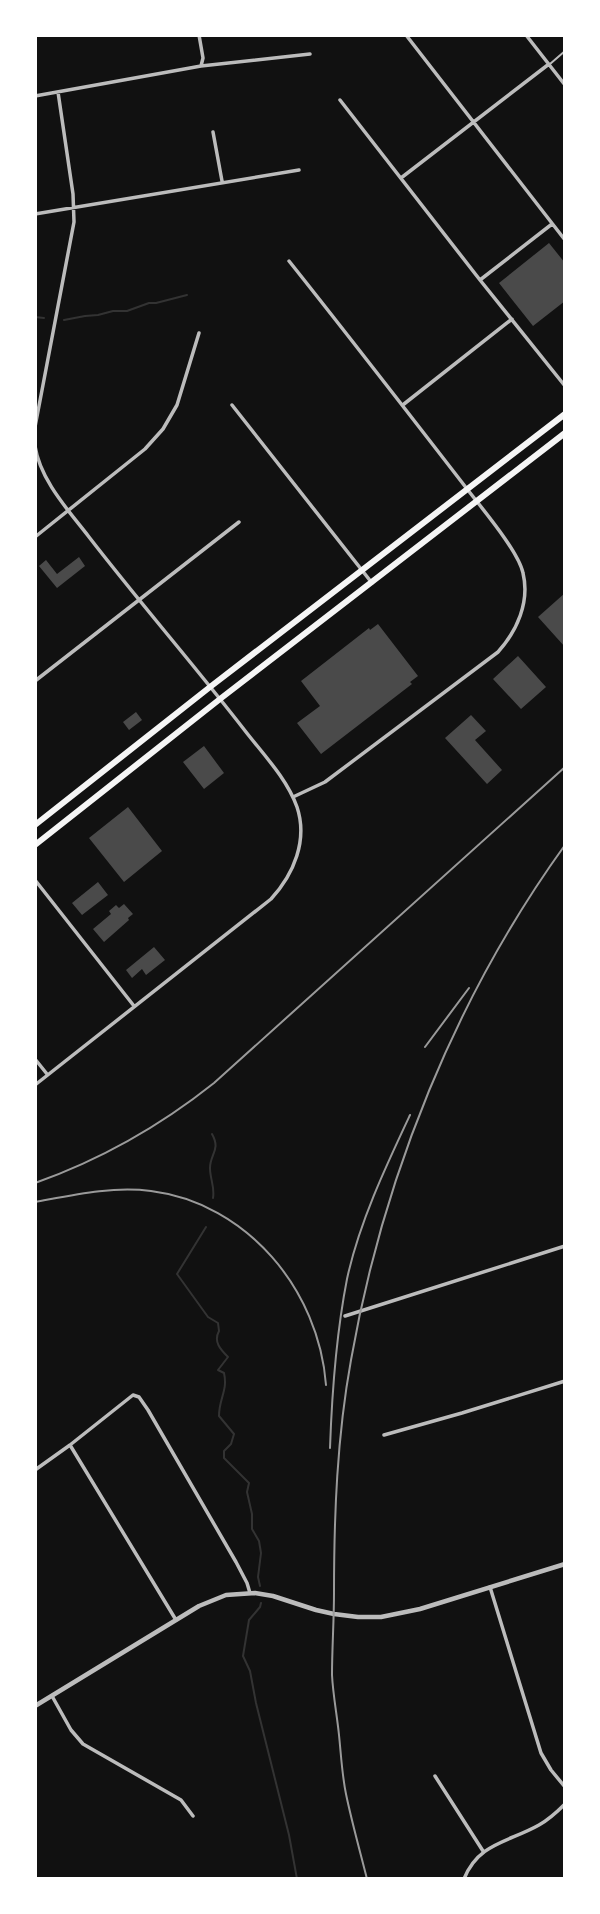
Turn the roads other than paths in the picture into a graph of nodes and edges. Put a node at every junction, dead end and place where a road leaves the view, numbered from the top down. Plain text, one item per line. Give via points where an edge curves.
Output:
1 (200, 35) edge
2 (406, 35) edge
3 (526, 35) edge
4 (565, 51) edge
5 (310, 54) dead end
6 (549, 64) junction
7 (201, 66) junction
8 (565, 85) edge
9 (58, 92) junction
10 (35, 96) edge
11 (340, 100) dead end
12 (473, 122) junction
13 (213, 132) dead end
14 (299, 170) dead end
15 (401, 178) junction
16 (222, 182) junction
17 (74, 207) junction
18 (35, 214) edge
19 (552, 224) junction
20 (565, 240) edge
21 (289, 261) dead end
22 (480, 280) junction
23 (512, 319) junction
24 (199, 333) dead end
25 (565, 386) edge
26 (232, 405) dead end
27 (403, 405) junction
28 (565, 414) edge
29 (35, 426) edge
30 (565, 433) edge
31 (35, 446) edge
32 (36, 456) edge
33 (467, 489) junction
34 (477, 502) junction
35 (69, 510) junction
36 (239, 522) dead end
37 (35, 537) edge
38 (362, 570) junction
39 (372, 583) junction
40 (139, 601) junction
41 (35, 681) edge
42 (210, 687) junction
43 (220, 699) junction
44 (293, 798) junction
45 (35, 825) edge
46 (35, 845) edge
47 (35, 880) edge
48 (134, 1006) junction
49 (35, 1059) edge
50 (47, 1074) junction
51 (35, 1085) edge
52 (565, 1246) edge
53 (345, 1316) dead end
54 (565, 1381) edge
55 (384, 1435) dead end
56 (70, 1445) junction
57 (35, 1470) edge
58 (565, 1564) edge
59 (490, 1587) junction
60 (250, 1593) junction
61 (176, 1620) junction
62 (52, 1696) junction
63 (35, 1706) edge
64 (435, 1776) dead end
65 (565, 1787) edge
66 (565, 1804) edge
67 (193, 1816) dead end
68 (483, 1851) junction
69 (464, 1879) edge

1 - 7 street
2 - 12 street
3 - 6 street
4 - 6 lane
5 - 7 street
6 - 8 street
6 - 12 street
7 - 9 street
9 - 10 street
9 - 17 street
11 - 15 street
12 - 15 street
12 - 19 street
13 - 16 street
14 - 16 street
15 - 22 street
16 - 17 street
17 - 18 street
17 - 29 street
19 - 20 street
19 - 22 street
21 - 27 street
22 - 23 street
23 - 25 street
23 - 27 street
24 - 35 street via 181,394 163,429
26 - 38 street
27 - 33 street
28 - 33 main road
30 - 34 main road
31 - 32 street
32 - 35 street
33 - 34 street
33 - 38 main road
34 - 39 main road
34 - 44 street via 523,571 524,602 508,641 323,784
35 - 37 street
35 - 40 street
36 - 40 street
38 - 39 street
38 - 42 main road
39 - 43 main road
40 - 41 street
40 - 42 street
42 - 43 street
42 - 45 main road
43 - 44 street
43 - 46 main road
44 - 48 street via 300,841 284,886
47 - 48 street
48 - 50 street
49 - 50 street
50 - 51 street
52 - 53 street
54 - 55 street
56 - 57 street
56 - 60 street via 130,1396 139,1397
56 - 61 street
58 - 59 street
59 - 60 street via 381,1617 334,1614
59 - 65 street via 541,1753
60 - 61 street via 219,1597
61 - 62 street
62 - 63 street
62 - 67 street via 83,1744 181,1800
64 - 68 street
66 - 68 street via 538,1825
68 - 69 street

